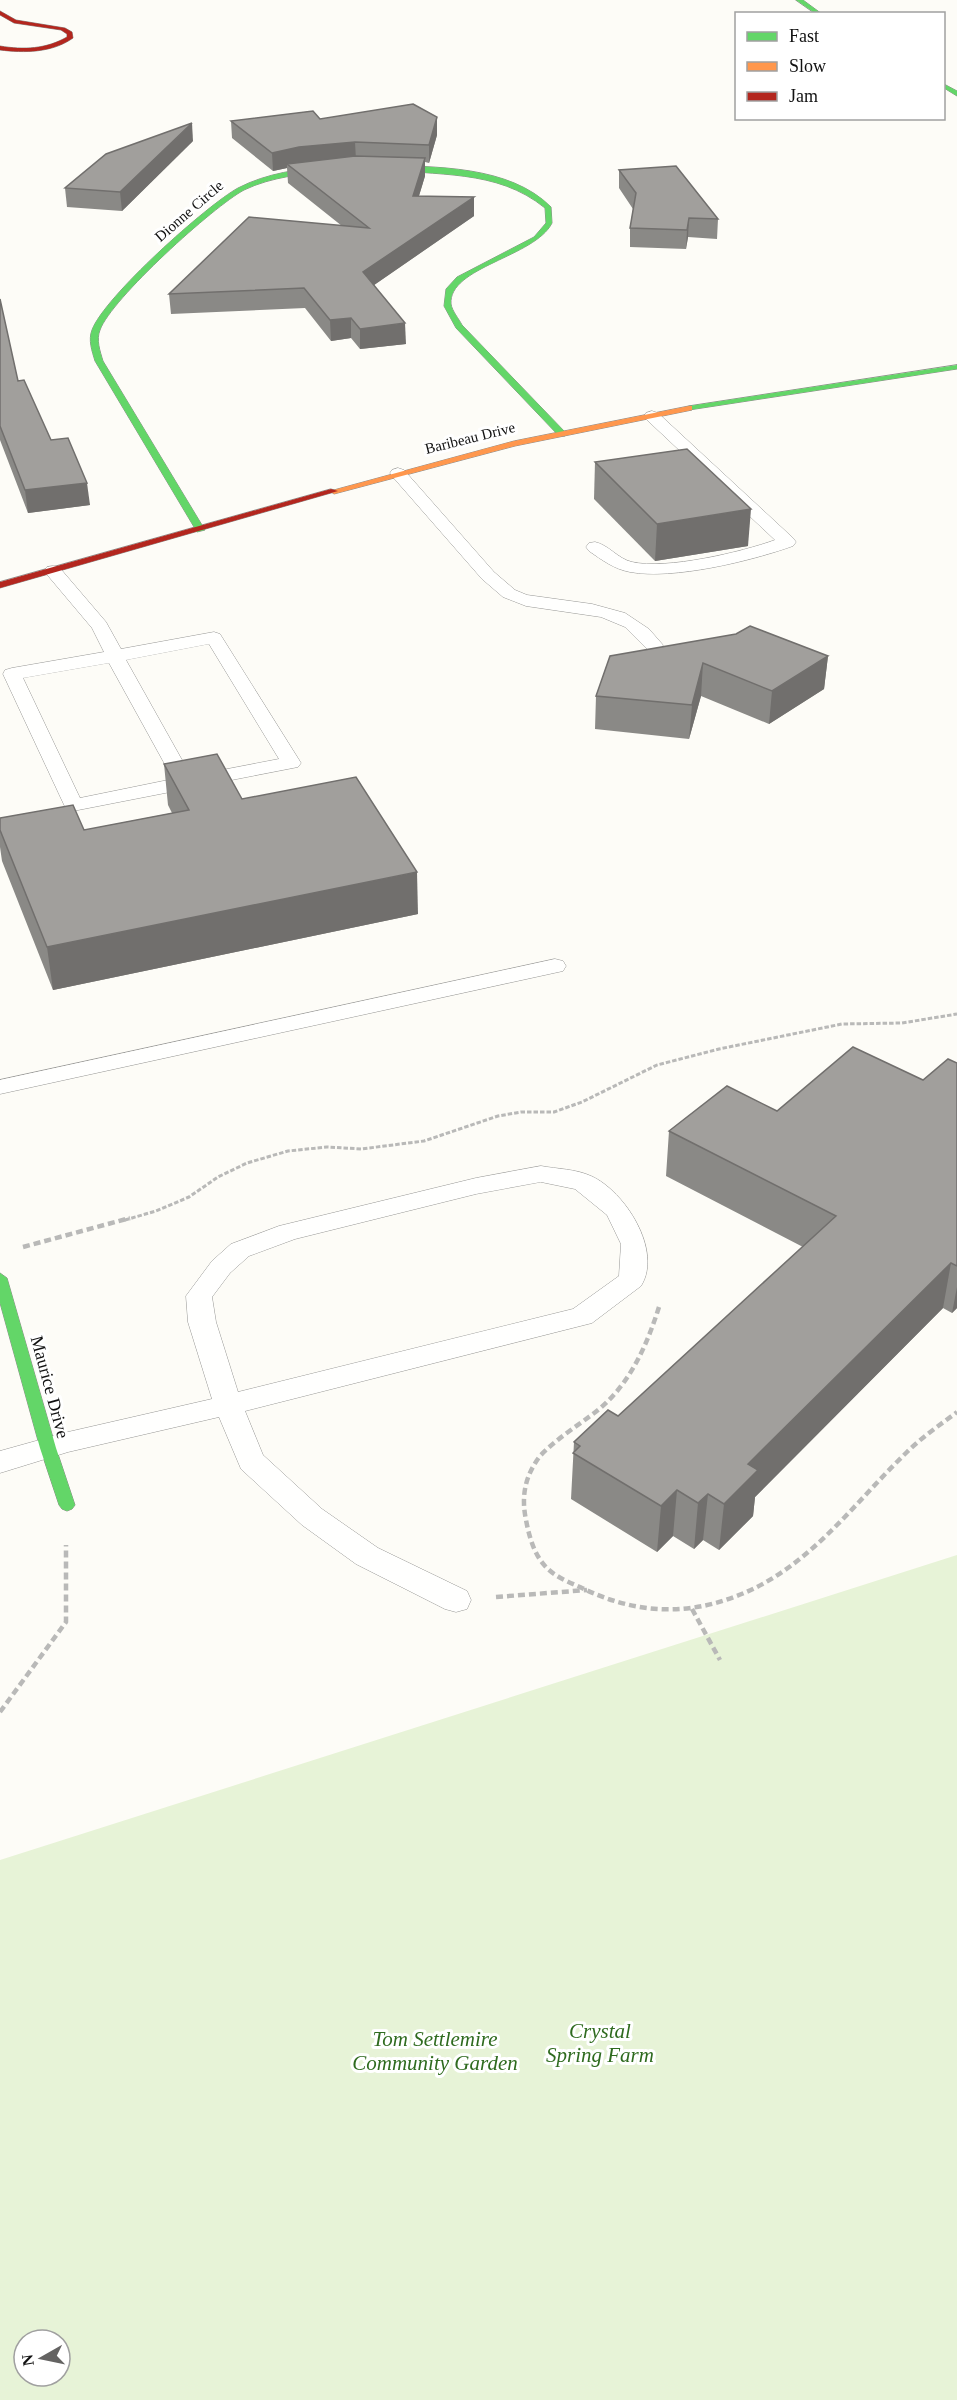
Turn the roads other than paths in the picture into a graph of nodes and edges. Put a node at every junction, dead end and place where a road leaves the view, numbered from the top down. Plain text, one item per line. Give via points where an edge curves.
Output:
1 (799, 0) edge
2 (817, 12) edge
3 (0, 13) edge
4 (0, 48) edge
5 (363, 167) edge
6 (345, 168) edge
7 (957, 367) edge
8 (652, 416) junction
9 (562, 434) junction
10 (398, 473) junction
11 (200, 530) junction
12 (595, 547) dead end
13 (53, 571) junction
14 (0, 585) edge
15 (654, 645) dead end
16 (116, 656) junction
17 (185, 783) junction
18 (555, 966) dead end
19 (0, 1087) edge
20 (0, 1278) edge
21 (228, 1405) junction
22 (48, 1448) junction
23 (0, 1462) edge
24 (67, 1505) road end
25 (456, 1600) road end

1 - 2 street
3 - 4 street via 14,21 63,29 70,38 64,43 31,50
5 - 9 street via 417,169 480,178 516,187 548,207 551,213 543,235 467,273 447,291 446,300 447,309 470,336
6 - 11 street, Dionne Circle via 276,176 230,195 128,290 97,325 94,334 99,361
7 - 8 street, Baribeau Drive via 830,384
8 - 9 street, Baribeau Drive
8 - 12 lane via 787,542 745,555 646,569 615,561
9 - 10 street, Baribeau Drive
10 - 11 street, Baribeau Drive
10 - 15 lane via 502,589 532,601 604,612 629,620
11 - 13 street, Baribeau Drive
13 - 14 street, Baribeau Drive
13 - 16 lane via 100,626
16 - 17 lane
16 - 17 lane via 214,638 291,763
16 - 17 lane via 12,674 73,805
18 - 19 lane
20 - 22 street, Maurice Drive
21 - 21 lane via 582,1316 632,1280 634,1244 617,1210 583,1182 541,1174 288,1232 240,1250 220,1267 199,1296 202,1322
21 - 22 lane
21 - 25 lane via 251,1461 312,1517 368,1556
22 - 23 lane
22 - 24 street, Maurice Drive

